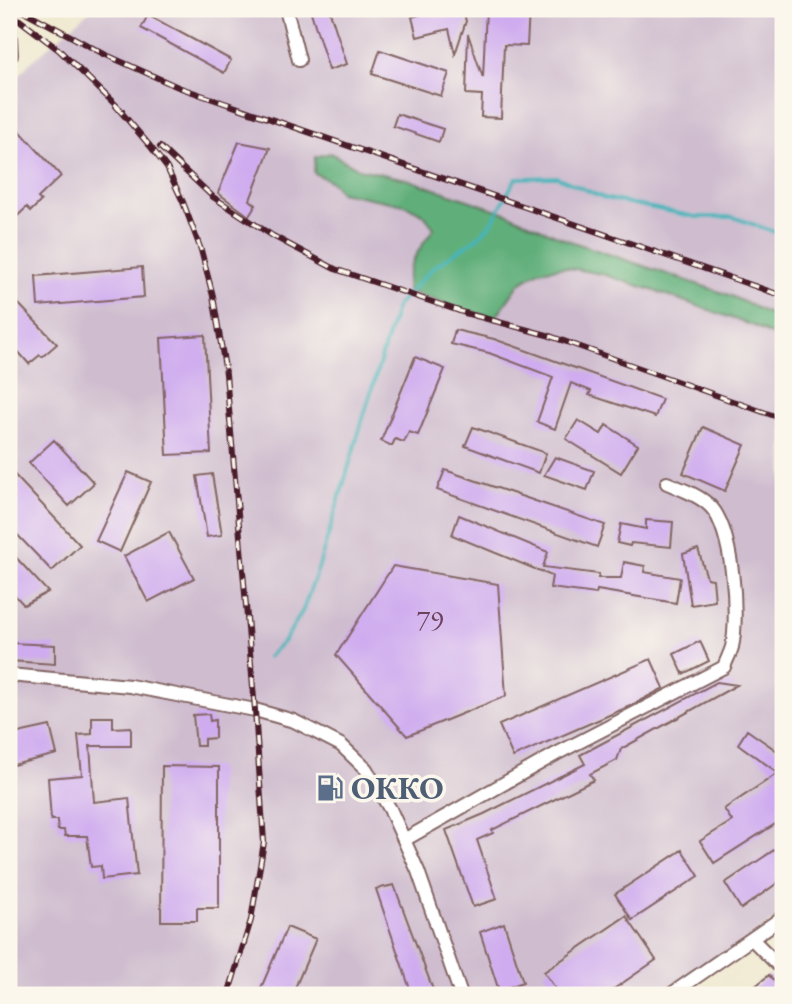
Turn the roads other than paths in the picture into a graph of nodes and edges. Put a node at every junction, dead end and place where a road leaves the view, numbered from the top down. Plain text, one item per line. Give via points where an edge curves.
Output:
1 (286, 9) edge
2 (9, 19) edge
3 (10, 57) edge
4 (299, 60) dead end
5 (667, 483) dead end
6 (9, 675) edge
7 (404, 840) junction
8 (783, 917) edge
9 (752, 939) junction
10 (783, 970) edge
11 (461, 995) edge
12 (670, 995) edge

1 - 4 street
2 - 3 street
5 - 7 street via 710,505 723,524 734,614 732,648 724,667
6 - 7 street via 130,686 294,721 354,756 390,809
7 - 11 street
8 - 9 street
9 - 10 street
9 - 12 street

